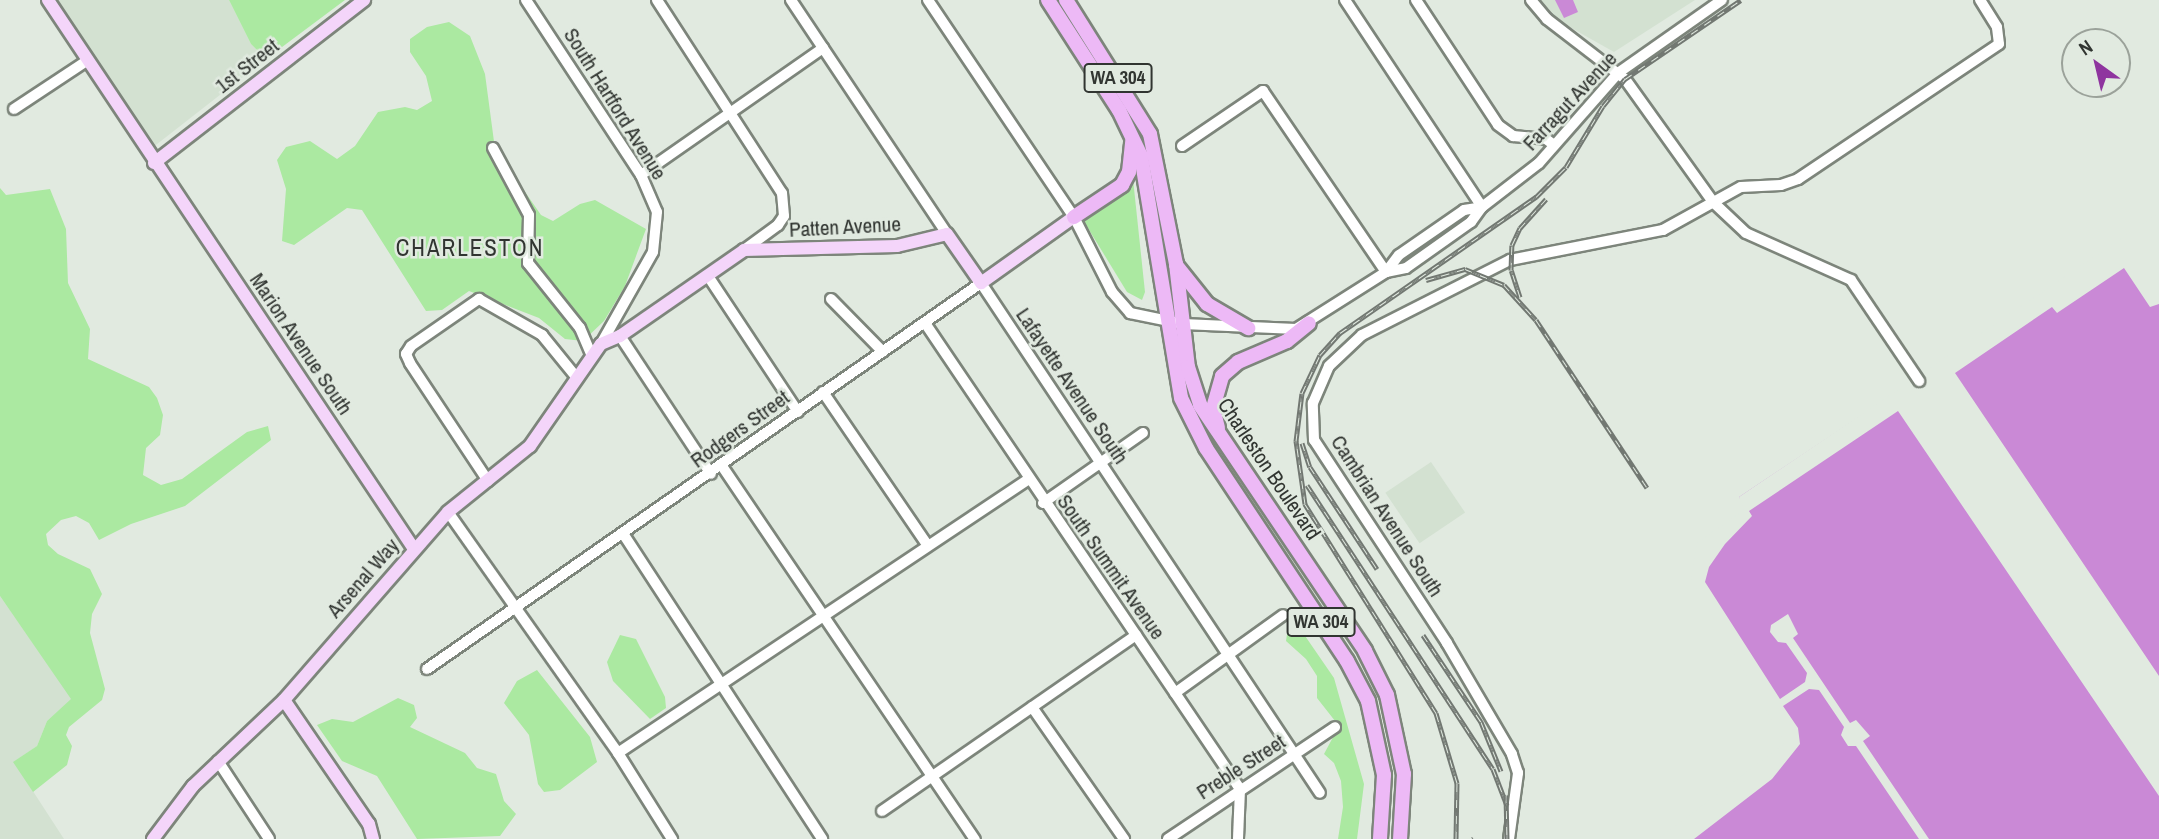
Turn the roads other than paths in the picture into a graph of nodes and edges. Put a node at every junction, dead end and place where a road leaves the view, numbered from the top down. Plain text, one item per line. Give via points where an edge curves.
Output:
1 (48, 0) edge
2 (364, 0) edge
3 (526, 0) edge
4 (657, 0) edge
5 (791, 0) edge
6 (928, 0) edge
7 (1048, 0) edge
8 (1066, 0) edge
9 (1416, 0) edge
10 (1531, 0) edge
11 (1722, 0) edge
12 (1980, 0) edge
13 (1346, 1) edge
14 (823, 48) junction
15 (88, 60) junction
16 (1618, 73) junction
17 (14, 109) dead end
18 (732, 113) junction
19 (1132, 136) junction
20 (1554, 145) junction
21 (1182, 146) dead end
22 (493, 148) dead end
23 (154, 163) junction
24 (641, 175) junction
25 (1713, 202) junction
26 (1482, 207) junction
27 (1074, 217) junction
28 (947, 234) junction
29 (744, 250) junction
30 (1176, 264) junction
31 (1386, 272) junction
32 (708, 275) junction
33 (981, 283) junction
34 (831, 299) dead end
35 (1166, 321) junction
36 (925, 323) junction
37 (1309, 323) junction
38 (1182, 324) junction
39 (1248, 328) junction
40 (620, 336) junction
41 (601, 344) junction
42 (883, 352) junction
43 (592, 356) junction
44 (577, 378) junction
45 (1920, 381) dead end
46 (823, 392) junction
47 (798, 412) junction
48 (1143, 433) dead end
49 (1221, 436) junction
50 (1100, 462) junction
51 (722, 466) junction
52 (711, 474) junction
53 (1027, 480) junction
54 (488, 481) junction
55 (1043, 503) junction
56 (448, 512) junction
57 (624, 534) junction
58 (928, 546) junction
59 (414, 549) junction
60 (514, 610) junction
61 (1283, 615) dead end
62 (826, 617) junction
63 (1136, 635) junction
64 (1228, 652) junction
65 (427, 669) dead end
66 (724, 684) junction
67 (1175, 692) junction
68 (284, 700) junction
69 (1032, 707) junction
70 (1335, 727) dead end
71 (618, 753) junction
72 (1295, 756) junction
73 (218, 761) junction
74 (933, 774) junction
75 (1240, 789) junction
76 (1320, 793) dead end
77 (882, 811) dead end
78 (153, 839) edge
79 (269, 839) edge
80 (373, 839) edge
81 (672, 839) edge
82 (822, 839) edge
83 (975, 839) edge
84 (1124, 839) edge
85 (1168, 839) edge
86 (1238, 839) edge
87 (1380, 839) edge
88 (1400, 839) edge
89 (1509, 839) edge

1 - 15 main road, Marion Avenue South
2 - 23 main road, 1st Street
3 - 24 street, South Hartford Avenue
4 - 18 street via 722,106
5 - 14 street, Lafayette Avenue South
6 - 27 street
7 - 19 highway, Charleston Boulevard / WA 304
8 - 30 highway, Charleston Boulevard / WA 304 via 1150,134
9 - 20 street via 1498,125 1513,136 1546,139
10 - 16 street via 1547,19
11 - 16 street, Farragut Avenue
12 - 25 street, Cambrian Avenue South via 1997,26 2000,44 1798,179 1781,185 1741,187
13 - 26 street
14 - 18 street
14 - 28 street, Lafayette Avenue South
15 - 17 street
15 - 23 main road, Marion Avenue South
16 - 20 street, Farragut Avenue
16 - 25 street
18 - 24 street
18 - 29 street, Patten Avenue via 782,193 784,216
19 - 27 highway via 1129,172 1122,185
19 - 35 highway, Charleston Boulevard / WA 304 via 1144,169
20 - 26 street, Farragut Avenue via 1528,174
21 - 31 street via 1263,91
22 - 43 street via 529,215 528,263 580,328
23 - 59 main road, Marion Avenue South
24 - 41 street, South Hartford Avenue via 657,212 659,230 653,252
25 - 45 street via 1746,233 1847,277
25 - 89 street, Cambrian Avenue South via 1662,230 1497,266 1448,295 1362,335 1338,355 1317,391 1311,420 1317,447 1447,643 1512,754 1518,773
26 - 31 street, Farragut Avenue via 1471,222 1406,268
26 - 31 street, Farragut Avenue via 1464,210 1399,255
27 - 33 main road, Rodgers Street
27 - 35 street via 1121,305 1136,316
28 - 29 main road, Patten Avenue via 897,246
28 - 33 main road, Lafayette Avenue South
29 - 32 main road, Patten Avenue
30 - 38 highway, Charleston Boulevard / WA 304
30 - 39 highway via 1207,304
31 - 37 street, Farragut Avenue
32 - 40 main road, Patten Avenue
32 - 47 street
33 - 36 street, Rodgers Street
33 - 50 street, Lafayette Avenue South
34 - 42 street
35 - 38 street, Farragut Avenue
35 - 87 highway, Charleston Boulevard / WA 304 via 1175,378 1195,427 1347,661 1368,701 1384,775
36 - 42 street, Rodgers Street
36 - 53 street, South Summit Avenue
37 - 39 street, Farragut Avenue via 1296,329
37 - 49 highway via 1287,341 1238,362 1222,376 1213,408
38 - 39 street, Farragut Avenue
38 - 49 highway, Charleston Boulevard / WA 304 via 1200,405
40 - 41 main road, Patten Avenue
40 - 52 street
41 - 43 main road, Arsenal Way
42 - 46 street, Rodgers Street
43 - 44 main road, Arsenal Way
44 - 54 main road, Arsenal Way via 530,446
44 - 54 street via 542,335 479,299 411,346 406,354 410,363
46 - 47 street, Rodgers Street
46 - 58 street
47 - 51 street, Rodgers Street
48 - 50 street
49 - 88 highway, Charleston Boulevard / WA 304 via 1380,678 1401,753 1405,800
50 - 55 street
50 - 64 street, Lafayette Avenue South
51 - 52 street, Rodgers Street
51 - 62 street
52 - 57 street, Rodgers Street
53 - 55 street, South Summit Avenue
53 - 58 street
54 - 56 main road, Arsenal Way
55 - 63 street, South Summit Avenue
56 - 59 main road, Arsenal Way
56 - 60 street
57 - 60 street, Rodgers Street
57 - 66 street
58 - 62 street
59 - 68 main road, Arsenal Way
60 - 65 street, Rodgers Street
60 - 71 street
61 - 64 street
62 - 66 street
62 - 74 street
63 - 67 street, South Summit Avenue
63 - 69 street
64 - 67 street
64 - 72 street, Lafayette Avenue South
66 - 71 street
66 - 82 street
67 - 75 street, South Summit Avenue
68 - 73 main road, Arsenal Way
68 - 80 main road via 369,824
69 - 74 street
69 - 84 street
70 - 72 street, Preble Street
71 - 81 street
72 - 75 street, Preble Street
72 - 76 street, Lafayette Avenue South
73 - 78 main road, Arsenal Way
73 - 79 street
74 - 77 street
74 - 83 street
75 - 85 street, Preble Street
75 - 86 street

